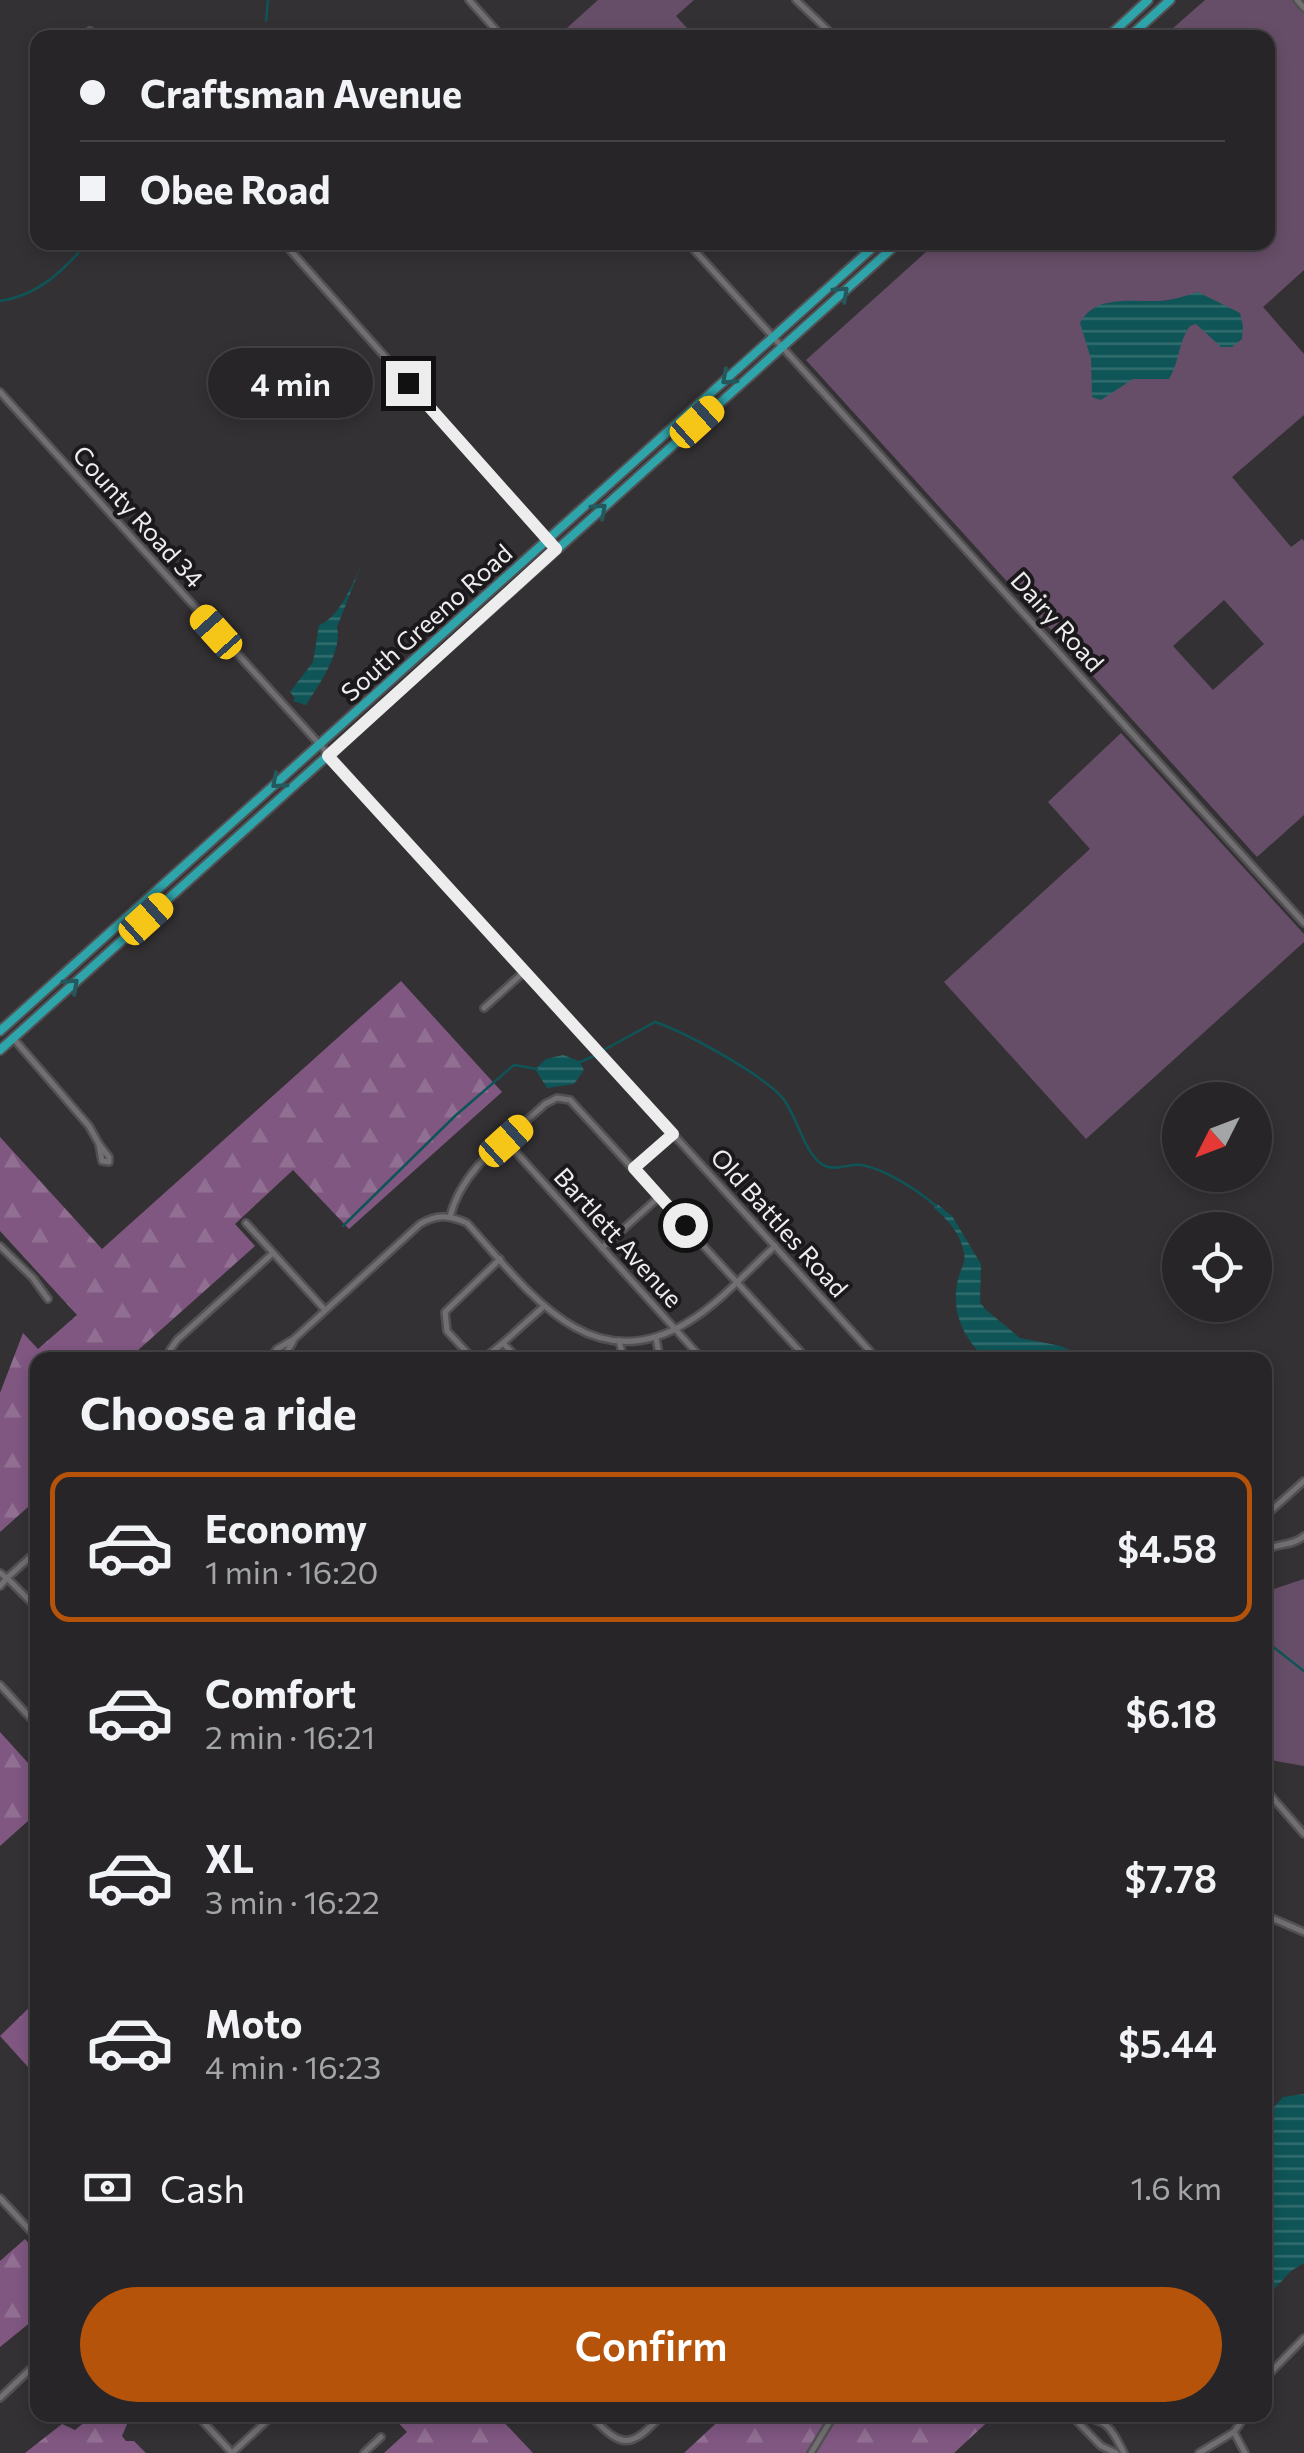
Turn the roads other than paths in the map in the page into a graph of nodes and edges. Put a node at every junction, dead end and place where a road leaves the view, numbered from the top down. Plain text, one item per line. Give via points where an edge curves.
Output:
1 (468, 0) edge
2 (796, 0) edge
3 (1148, 0) edge
4 (1170, 0) edge
5 (1297, 0) edge
6 (1304, 8) edge
7 (496, 30) edge
8 (828, 30) edge
9 (1116, 30) edge
10 (1137, 30) edge
11 (290, 250) edge
12 (694, 250) edge
13 (870, 250) edge
14 (890, 250) edge
15 (774, 338) junction
16 (782, 346) junction
17 (0, 392) edge
18 (548, 540) junction
19 (556, 549) junction
20 (320, 746) junction
21 (328, 756) junction
22 (1304, 923) edge
23 (108, 934) junction
24 (117, 944) junction
25 (525, 971) junction
26 (484, 1008) dead end
27 (0, 1031) edge
28 (13, 1038) junction
29 (0, 1050) edge
30 (673, 1134) junction
31 (506, 1141) junction
32 (99, 1144) dead end
33 (634, 1168) junction
34 (659, 1197) junction
35 (450, 1216) junction
36 (246, 1223) dead end
37 (0, 1246) edge
38 (775, 1246) junction
39 (602, 1248) junction
40 (273, 1253) junction
41 (500, 1258) junction
42 (736, 1282) junction
43 (48, 1299) dead end
44 (543, 1307) junction
45 (325, 1310) junction
46 (675, 1329) junction
47 (656, 1338) junction
48 (294, 1340) junction
49 (619, 1342) junction
50 (504, 1343) junction
51 (170, 1352) edge
52 (275, 1352) edge
53 (286, 1352) edge
54 (469, 1352) edge
55 (490, 1352) edge
56 (512, 1352) edge
57 (622, 1352) edge
58 (659, 1352) edge
59 (696, 1352) edge
60 (801, 1352) edge
61 (871, 1352) edge
62 (1304, 1481) edge
63 (1272, 1510) edge
64 (1304, 1536) edge
65 (1272, 1546) edge
66 (30, 1557) edge
67 (0, 1572) edge
68 (7, 1578) junction
69 (0, 1586) edge
70 (30, 1601) edge
71 (0, 1685) edge
72 (30, 1717) edge
73 (1272, 1797) edge
74 (1304, 1834) edge
75 (1272, 1918) edge
76 (1302, 1929) edge
77 (0, 2198) edge
78 (30, 2230) edge
79 (1304, 2338) edge
80 (30, 2370) edge
81 (1272, 2371) edge
82 (0, 2398) edge
83 (203, 2422) edge
84 (265, 2422) edge
85 (597, 2422) edge
86 (655, 2422) edge
87 (830, 2422) edge
88 (1079, 2422) edge
89 (1104, 2422) edge
90 (1241, 2422) edge
91 (1234, 2432) junction
92 (381, 2437) dead end
93 (232, 2453) edge
94 (364, 2453) edge
95 (811, 2453) edge
96 (1120, 2453) edge
97 (1198, 2453) edge
98 (1245, 2453) edge

1 - 7 street
2 - 8 street
3 - 9 main road
4 - 10 main road
5 - 6 street
11 - 18 street
12 - 15 street, Dairy Road
13 - 15 main road, South Greeno Road
16 -> 14 main road, South Greeno Road
15 - 16 street, Dairy Road
15 -> 18 main road, South Greeno Road
19 -> 16 main road, South Greeno Road
16 - 22 street, Dairy Road
17 - 20 street, County Road 34
18 - 19 street
18 - 20 main road, South Greeno Road
19 - 21 main road, South Greeno Road
20 - 21 street, County Road 34
20 -> 23 main road, South Greeno Road
21 - 24 main road, South Greeno Road
21 - 25 street, Old Battles Road
23 - 24 street
23 - 27 main road, South Greeno Road
28 -> 24 main road, South Greeno Road
25 - 26 street
25 - 30 street, Old Battles Road
28 - 29 main road, South Greeno Road
28 - 32 street
30 - 33 street
30 - 38 street, Old Battles Road
31 - 33 street via 548,1102 567,1099
31 - 35 street via 478,1165
31 - 39 street, Bartlett Avenue
33 - 34 street
34 - 39 street
34 - 42 street
35 - 41 street
35 - 45 street via 420,1224
36 - 40 street
37 - 43 street
38 - 42 street
38 - 61 street, Old Battles Road
39 - 46 street, Bartlett Avenue
40 - 45 street
40 - 51 street
41 - 44 street
41 - 54 street via 445,1312 447,1332
42 - 46 street
42 - 60 street
44 - 49 street via 588,1334
44 - 50 street
45 - 48 street
46 - 47 street
46 - 59 street, Bartlett Avenue
47 - 49 street
47 - 58 street
48 - 52 street
48 - 53 street
49 - 57 street
50 - 55 street
50 - 56 street
62 - 63 street
64 - 65 street
66 - 68 street
67 - 68 street
68 - 69 street
68 - 70 street
71 - 72 street
73 - 74 street
75 - 76 street
77 - 78 street
79 - 81 street
80 - 82 street
83 - 93 street
84 - 93 street
85 - 86 street via 622,2442
87 - 95 street
88 - 96 street
89 - 96 street
90 - 91 street
91 - 97 street
91 - 98 street
92 - 94 street

